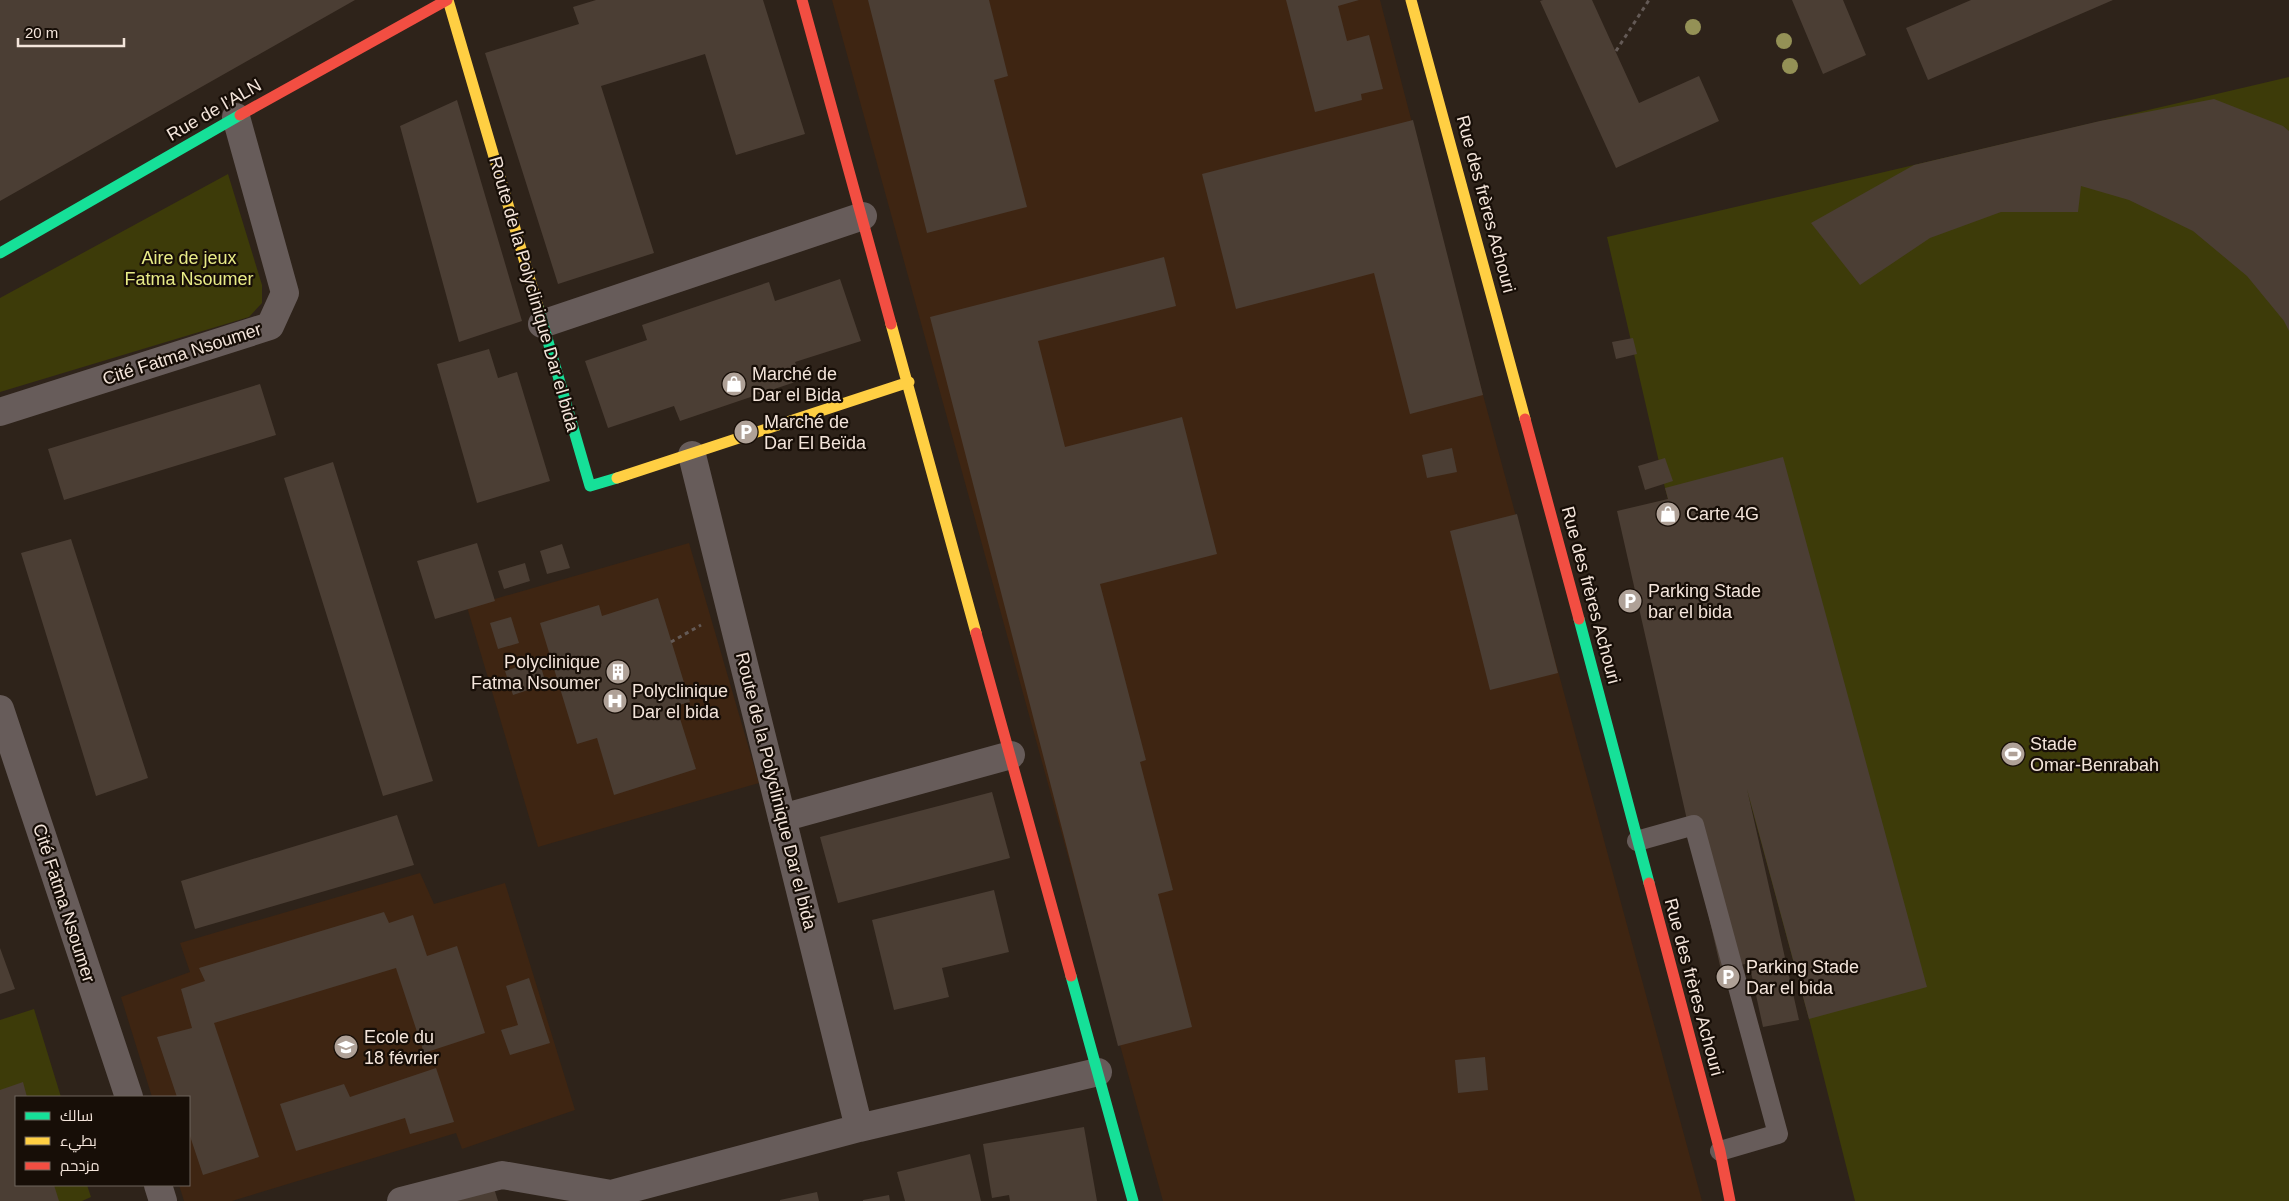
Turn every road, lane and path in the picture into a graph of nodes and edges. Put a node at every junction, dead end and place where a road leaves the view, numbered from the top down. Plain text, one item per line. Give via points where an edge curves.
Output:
1 (448, 0) edge
2 (802, 0) edge
3 (1412, 0) edge
4 (1649, 0) edge
5 (1616, 51) dead end
6 (236, 117) junction
7 (863, 216) junction
8 (0, 253) edge
9 (542, 324) junction
10 (908, 382) junction
11 (0, 412) edge
12 (692, 455) junction
13 (0, 708) edge
14 (1011, 755) junction
15 (782, 818) junction
16 (1638, 841) junction
17 (1098, 1072) junction
18 (129, 1096) edge
19 (859, 1128) junction
20 (1720, 1152) junction
21 (158, 1186) edge
22 (604, 1198) edge
23 (163, 1201) edge
24 (401, 1201) edge
25 (1133, 1201) edge
26 (1730, 1201) edge

1 - 6 street, Rue de l'ALN
1 - 9 street, Route de la Polyclinique Dar el bida
2 - 7 street
3 - 16 street, Rue des frères Achouri
4 - 5 path
6 - 8 street, Rue de l'ALN
6 - 11 street, Cité Fatma Nsoumer via 285,293 270,326
7 - 9 street
7 - 10 street
9 - 12 street, Route de la Polyclinique Dar el bida via 590,486
10 - 12 street, Route de la Polyclinique Dar el bida
10 - 14 street
12 - 15 street, Route de la Polyclinique Dar el bida
13 - 18 street, Cité Fatma Nsoumer
14 - 15 street
14 - 17 street
15 - 19 street, Route de la Polyclinique Dar el bida
16 - 20 street, Rue des frères Achouri
16 - 20 lane via 1694,825 1778,1134
17 - 19 street
17 - 25 street
19 - 22 street
20 - 26 street, Rue des frères Achouri
21 - 23 street
22 - 24 street via 502,1175

